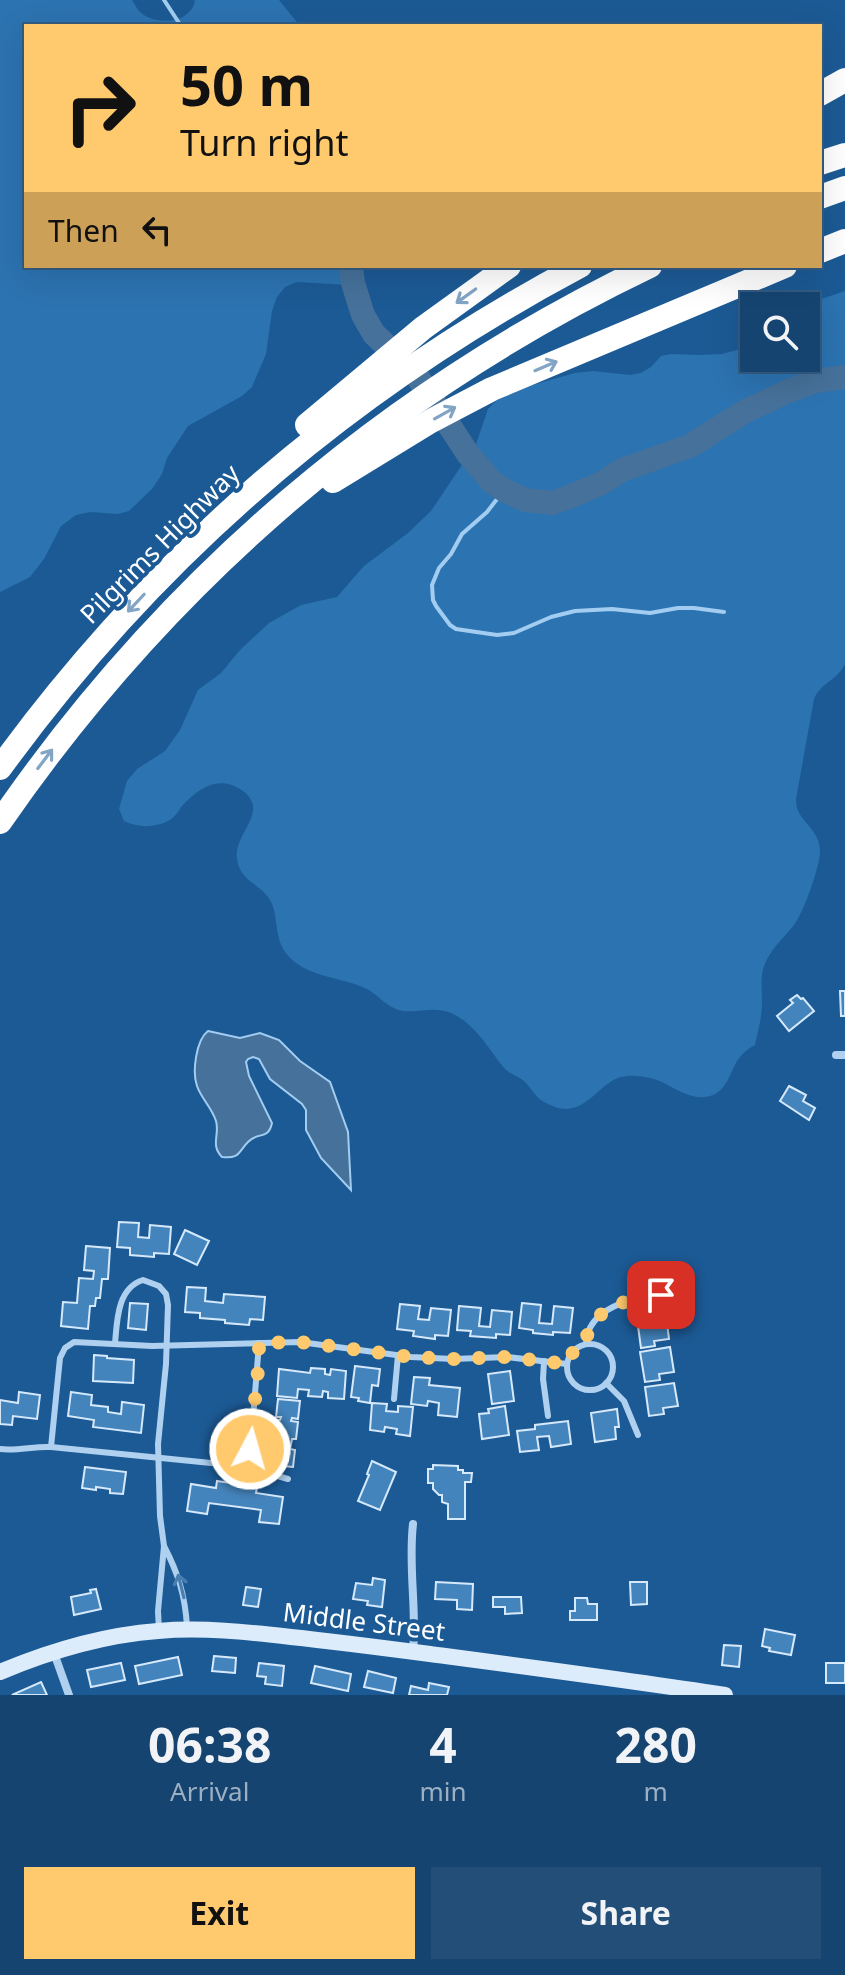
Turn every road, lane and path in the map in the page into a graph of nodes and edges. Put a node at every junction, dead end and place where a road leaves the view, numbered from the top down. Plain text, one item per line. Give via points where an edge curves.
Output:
1 (845, 80) edge
2 (822, 93) edge
3 (845, 155) edge
4 (822, 162) edge
5 (845, 188) edge
6 (822, 196) edge
7 (845, 241) edge
8 (822, 250) edge
9 (506, 268) edge
10 (576, 268) edge
11 (646, 268) edge
12 (780, 268) edge
13 (378, 377) junction
14 (410, 420) junction
15 (0, 768) edge
16 (0, 822) edge
17 (661, 1295) dead end
18 (259, 1343) junction
19 (115, 1344) junction
20 (586, 1344) junction
21 (167, 1346) junction
22 (398, 1355) junction
23 (544, 1361) junction
24 (567, 1364) junction
25 (606, 1383) junction
26 (394, 1399) dead end
27 (548, 1416) dead end
28 (638, 1435) dead end
29 (51, 1447) junction
30 (0, 1449) edge
31 (158, 1457) junction
32 (243, 1462) junction
33 (288, 1479) dead end
34 (413, 1524) dead end
35 (164, 1546) junction
36 (187, 1630) junction
37 (159, 1631) junction
38 (413, 1652) junction
39 (54, 1653) junction
40 (0, 1672) edge
41 (660, 1690) edge
42 (69, 1695) edge
43 (725, 1695) edge

1 - 2 highway
3 - 4 highway
5 - 6 highway
7 - 8 highway
9 -> 13 highway via 423,328
10 - 13 highway via 438,349
11 - 14 highway via 457,374
14 -> 12 highway
13 -> 15 highway, Pilgrims Highway via 130,609
16 -> 14 highway via 88,705 198,584
17 - 20 lane via 607,1311 588,1330
18 - 21 lane
18 - 22 lane via 311,1343
18 - 32 lane via 251,1444
19 - 21 lane
19 - 21 lane via 122,1300 143,1280 166,1294
19 - 29 lane via 74,1342 65,1348
20 - 24 lane
20 - 25 lane via 599,1345 609,1354 612,1365
21 - 31 lane
22 - 23 lane
22 - 26 lane
23 - 24 lane
23 - 27 lane
24 - 25 lane via 579,1387 595,1390
25 - 28 lane via 624,1401
29 - 30 lane
29 - 31 lane
31 - 32 lane
31 - 35 lane
32 - 33 lane
34 - 38 street
36 -> 35 lane via 181,1583
35 - 37 lane
36 - 37 street, Middle Street
36 - 38 street, Middle Street
37 - 39 street, Middle Street
38 - 41 street, Middle Street
39 - 40 street, Middle Street
39 - 42 street
41 - 43 street, Middle Street

